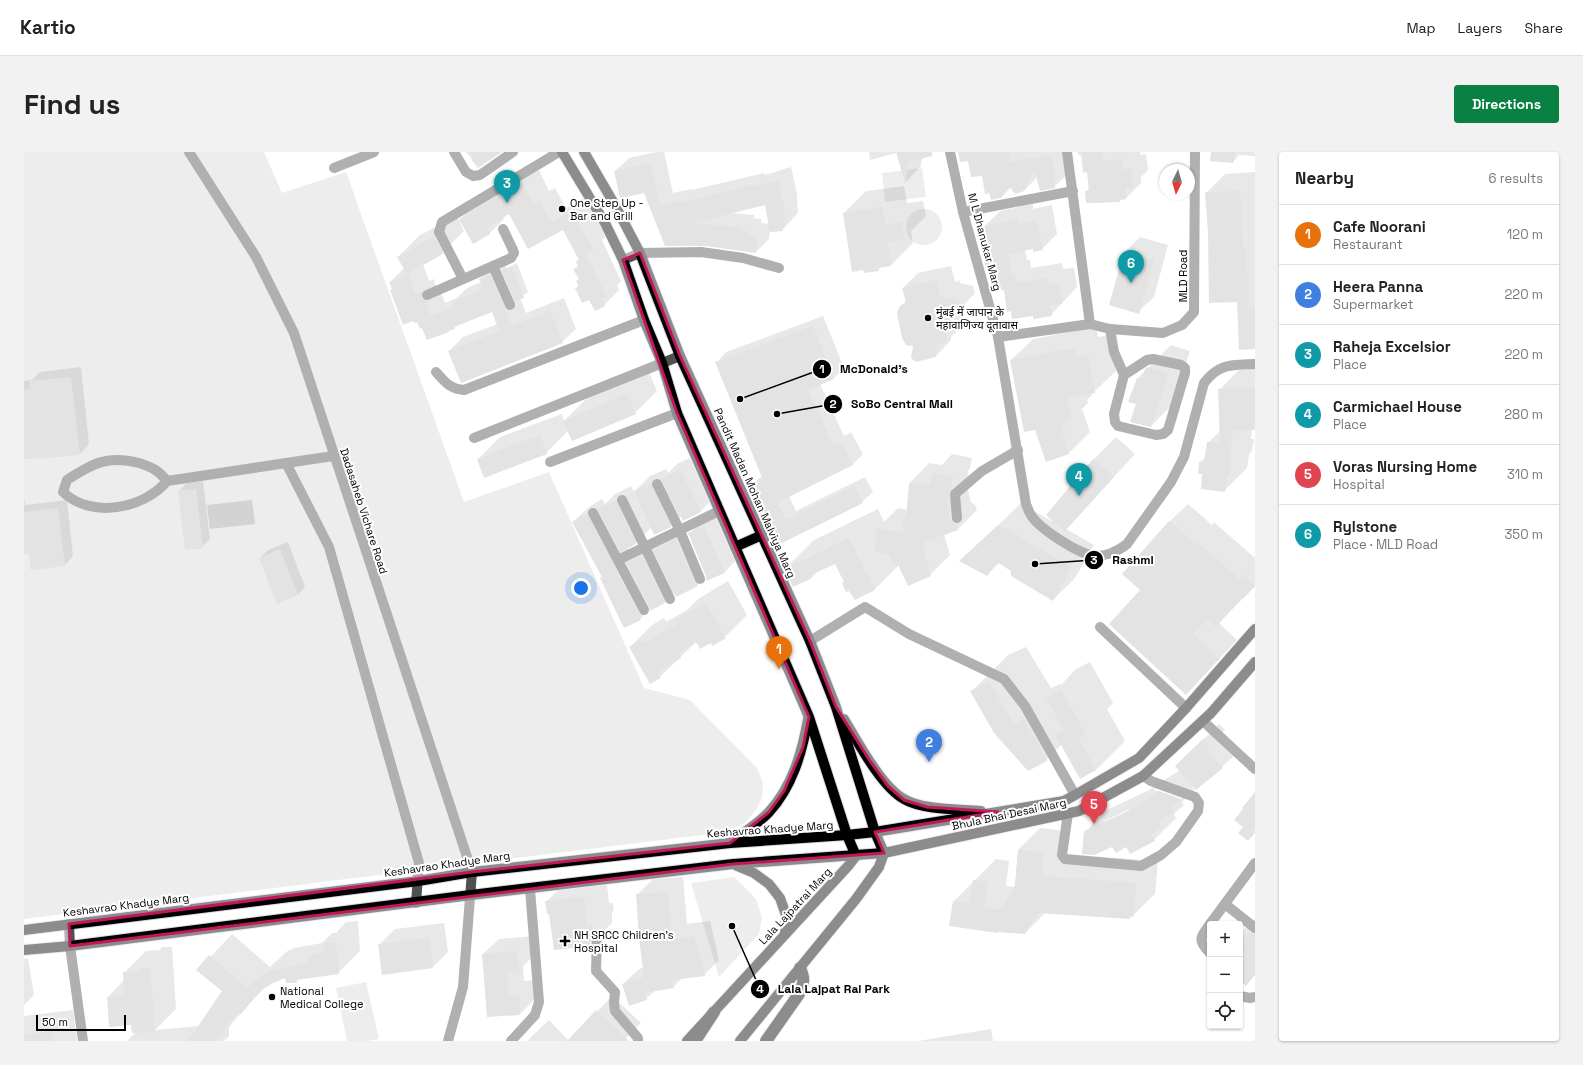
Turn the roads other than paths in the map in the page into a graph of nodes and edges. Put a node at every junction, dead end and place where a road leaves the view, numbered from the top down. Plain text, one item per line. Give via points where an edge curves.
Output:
1 (188, 152) edge
2 (374, 152) edge
3 (454, 152) edge
4 (513, 152) edge
5 (560, 152) edge
6 (584, 152) edge
7 (950, 152) edge
8 (1067, 152) edge
9 (1196, 152) edge
10 (334, 168) dead end
11 (1073, 191) junction
12 (963, 212) junction
13 (503, 229) dead end
14 (640, 253) junction
15 (623, 260) junction
16 (493, 266) junction
17 (779, 268) dead end
18 (463, 279) junction
19 (427, 295) dead end
20 (510, 305) dead end
21 (644, 320) junction
22 (1090, 324) junction
23 (1110, 329) junction
24 (998, 337) junction
25 (680, 356) junction
26 (662, 363) junction
27 (1255, 364) edge
28 (436, 372) dead end
29 (1124, 375) junction
30 (677, 413) junction
31 (474, 438) dead end
32 (1018, 450) junction
33 (333, 456) junction
34 (550, 462) dead end
35 (286, 463) junction
36 (167, 481) junction
37 (657, 484) dead end
38 (622, 500) dead end
39 (719, 511) junction
40 (593, 514) dead end
41 (957, 518) dead end
42 (680, 531) junction
43 (762, 535) junction
44 (645, 547) junction
45 (735, 547) junction
46 (618, 560) junction
47 (700, 579) dead end
48 (670, 599) dead end
49 (644, 610) dead end
50 (1100, 627) dead end
51 (1255, 629) edge
52 (810, 641) junction
53 (1255, 662) edge
54 (836, 708) junction
55 (1186, 708) junction
56 (809, 717) junction
57 (1203, 721) junction
58 (1255, 769) edge
59 (1143, 776) junction
60 (1075, 795) junction
61 (998, 812) junction
62 (1068, 814) junction
63 (875, 832) junction
64 (848, 835) junction
65 (730, 843) junction
66 (884, 853) junction
67 (856, 856) junction
68 (1255, 863) edge
69 (733, 864) junction
70 (472, 872) junction
71 (418, 881) junction
72 (530, 889) junction
73 (471, 895) junction
74 (416, 903) junction
75 (1225, 904) junction
76 (1212, 921) edge
77 (69, 924) junction
78 (1207, 928) edge
79 (1255, 928) edge
80 (24, 930) edge
81 (785, 934) junction
82 (597, 936) dead end
83 (70, 946) junction
84 (24, 950) edge
85 (1207, 950) edge
86 (800, 968) junction
87 (1243, 997) edge
88 (1255, 997) edge
89 (714, 1012) junction
90 (83, 1041) edge
91 (448, 1041) edge
92 (511, 1041) edge
93 (638, 1041) edge
94 (687, 1041) edge
95 (695, 1041) edge
96 (740, 1041) edge
97 (766, 1041) edge

1 - 33 street, Dadasaheb Vichare Road via 256,257 294,333
2 - 10 street
3 - 4 street via 466,172 473,176 480,175
5 - 15 main road via 605,223
5 - 18 street via 442,222 439,232
6 - 14 main road, Pandit Madan Mohan Malviya Marg
7 - 12 street, M L Dhanukar Marg
8 - 11 street
9 - 23 street, MLD Road via 1194,312 1182,325 1163,333
11 - 12 street
11 - 22 street
12 - 24 street, M L Dhanukar Marg
13 - 16 street via 513,250 513,256
14 - 15 street
14 - 17 street via 700,252 743,258
14 - 25 main road, Pandit Madan Mohan Malviya Marg
15 - 21 main road
16 - 18 street
16 - 20 street
18 - 19 street
21 - 26 main road
21 - 28 street via 464,390 450,387
22 - 23 street, MLD Road
22 - 24 street, MLD Road
23 - 29 street via 1114,352
24 - 32 street, M L Dhanukar Marg
25 - 26 street
25 - 43 main road, Pandit Madan Mohan Malviya Marg
26 - 30 main road
26 - 31 street
27 - 32 street, M L Dhanukar Marg via 1219,368 1204,383 1184,457 1171,482 1127,544 1108,555 1090,555 1066,544 1032,518 1026,504
29 - 29 street via 1114,414 1115,422 1118,426 1156,435 1163,434 1168,430 1185,368 1153,359 1147,360
30 - 34 street
30 - 39 main road
32 - 41 street via 982,471 955,494
33 - 35 street
33 - 70 street, Dadasaheb Vichare Road
35 - 36 street
35 - 71 street via 329,547 419,863
36 - 36 street via 149,497 117,507 86,506 72,500 63,492 67,480 95,464 111,459 128,460 159,470
37 - 42 street
38 - 44 street
39 - 42 street
39 - 45 main road
40 - 46 street
42 - 44 street
42 - 47 street
43 - 45 main road
43 - 52 main road, Pandit Madan Mohan Malviya Marg
44 - 46 street
44 - 48 street
45 - 56 main road
46 - 49 street
50 - 55 street
51 - 55 main road, Bhula Bhai Desai Marg
52 - 54 main road, Pandit Madan Mohan Malviya Marg
52 - 60 street via 865,607 904,632 1004,679 1025,706
53 - 57 main road, Bhula Bhai Desai Marg
54 - 61 main road via 888,786 904,800 927,807
54 - 63 main road, Pandit Madan Mohan Malviya Marg
55 - 60 main road, Bhula Bhai Desai Marg via 1139,758
56 - 64 main road
56 - 65 main road via 803,747 784,791 769,812
57 - 58 street
57 - 59 main road, Bhula Bhai Desai Marg
59 - 62 main road, Bhula Bhai Desai Marg via 1079,812
59 - 62 street via 1195,797 1199,803 1198,811 1176,842 1161,855 1141,866 1065,859 1062,855
60 - 61 main road, Bhula Bhai Desai Marg via 1064,801
61 - 63 main road, Bhula Bhai Desai Marg
62 - 66 main road, Bhula Bhai Desai Marg
63 - 64 main road, Keshavrao Khadye Marg
63 - 66 main road, Pandit Madan Mohan Malviya Marg
64 - 65 main road, Keshavrao Khadye Marg
64 - 67 main road
65 - 70 main road, Keshavrao Khadye Marg
66 - 67 main road, Bhula Bhai Desai Marg
66 - 86 main road via 879,866 856,898
67 - 69 main road
67 - 81 main road, Lala Lajpatrai Marg
68 - 75 street
69 - 72 main road
69 - 81 main road via 754,873 769,884 780,898 786,915
70 - 71 main road, Keshavrao Khadye Marg
70 - 73 street, Dadasaheb Vichare Road
71 - 74 street
71 - 77 main road, Keshavrao Khadye Marg
72 - 73 main road
72 - 92 street via 539,1002 536,1015
73 - 74 main road
73 - 91 street, Dadasaheb Vichare Road via 463,987
74 - 83 main road
75 - 76 street
75 - 79 street
77 - 80 main road, Keshavrao Khadye Marg
77 - 83 street
78 - 85 street via 1200,941
81 - 89 main road, Lala Lajpatrai Marg
82 - 93 street via 596,971 615,992 616,1011
83 - 84 main road
83 - 90 street
86 - 96 main road
86 - 97 highway via 804,976 801,990
87 - 88 street
89 - 94 main road, Lala Lajpatrai Marg
89 - 95 highway

